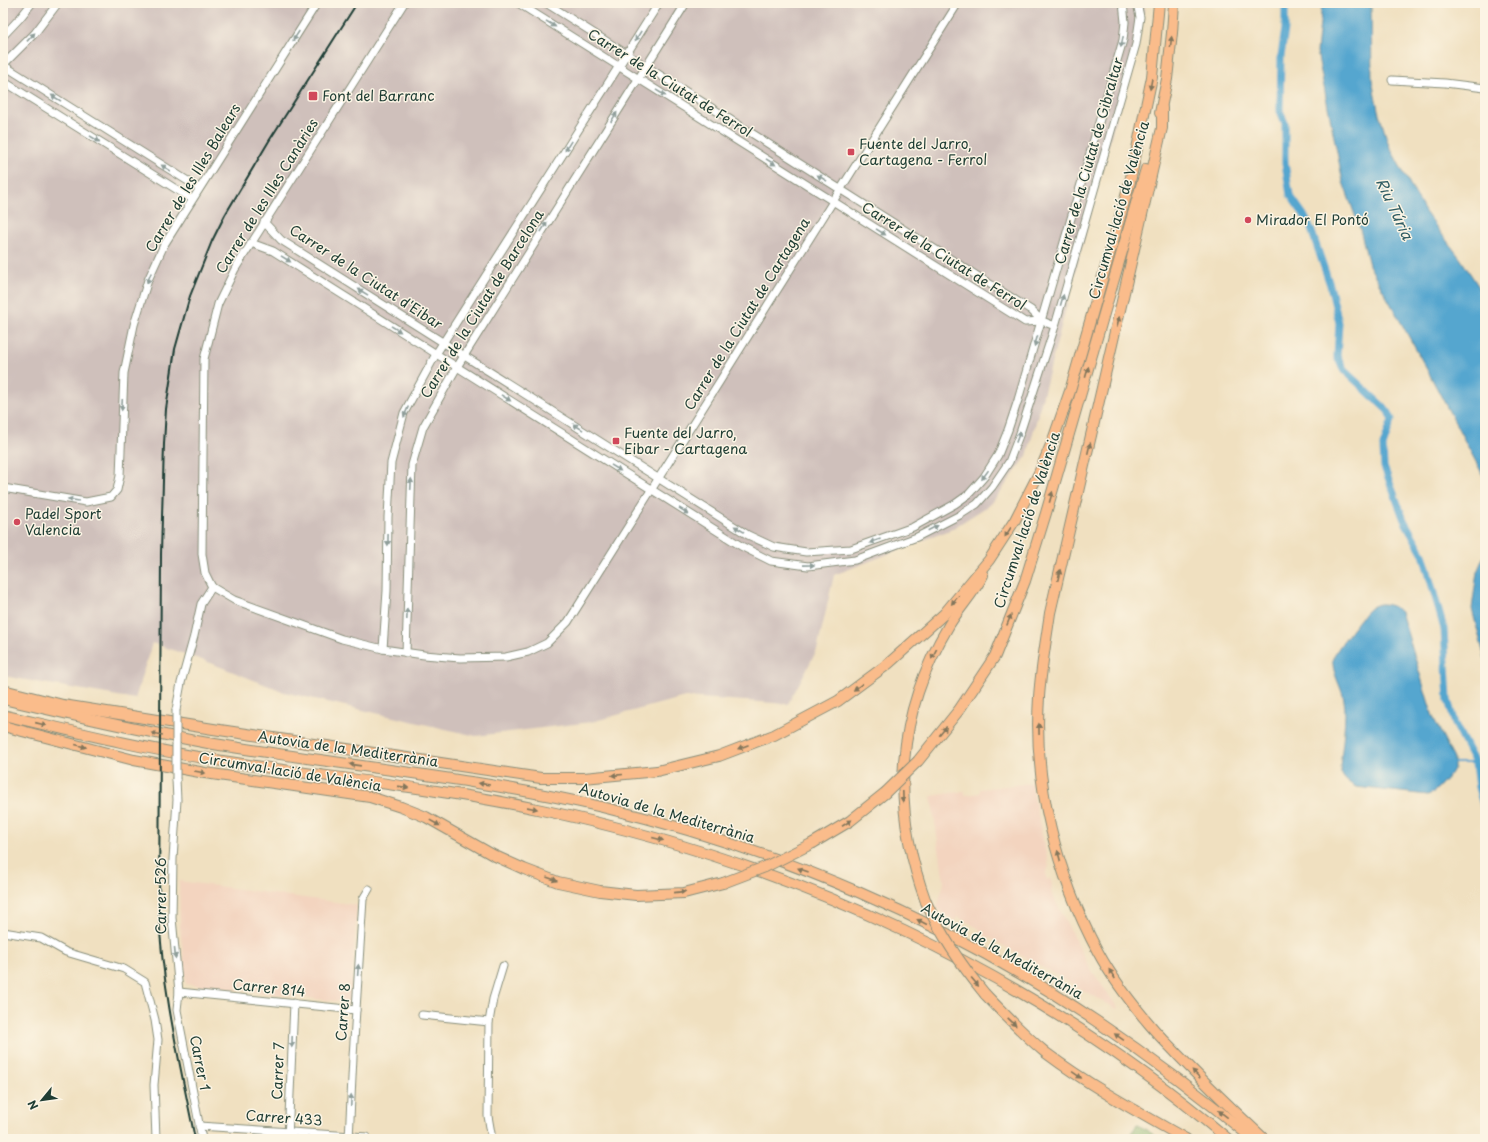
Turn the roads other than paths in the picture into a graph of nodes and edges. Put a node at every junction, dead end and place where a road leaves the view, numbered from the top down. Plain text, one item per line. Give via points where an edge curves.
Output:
1 (32, 3) edge
2 (58, 3) edge
3 (317, 3) edge
4 (404, 3) edge
5 (518, 3) edge
6 (546, 3) edge
7 (659, 3) edge
8 (686, 3) edge
9 (958, 3) edge
10 (1123, 3) edge
11 (1137, 3) edge
12 (1159, 3) edge
13 (1174, 3) edge
14 (3, 36) edge
15 (626, 54) junction
16 (3, 65) edge
17 (619, 66) junction
18 (646, 66) junction
19 (638, 79) junction
20 (1392, 80) dead end
21 (3, 81) edge
22 (1485, 88) edge
23 (1162, 108) junction
24 (199, 188) junction
25 (840, 189) junction
26 (192, 199) junction
27 (833, 201) junction
28 (264, 222) junction
29 (251, 243) junction
30 (1042, 321) junction
31 (1055, 326) junction
32 (444, 342) junction
33 (436, 354) junction
34 (464, 355) junction
35 (456, 367) junction
36 (659, 478) junction
37 (3, 488) edge
38 (651, 490) junction
39 (989, 560) junction
40 (212, 587) junction
41 (383, 649) junction
42 (406, 653) junction
43 (3, 690) edge
44 (3, 699) edge
45 (3, 715) edge
46 (3, 726) edge
47 (369, 889) dead end
48 (3, 932) edge
49 (503, 966) dead end
50 (179, 992) junction
51 (294, 1003) junction
52 (356, 1010) junction
53 (422, 1015) dead end
54 (489, 1022) junction
55 (199, 1126) junction
56 (289, 1135) edge
57 (349, 1137) edge
58 (367, 1137) dead end
59 (156, 1139) edge
60 (202, 1139) edge
61 (492, 1139) edge
62 (1186, 1139) edge
63 (1228, 1139) edge
64 (1253, 1139) edge
65 (1264, 1139) edge

1 - 14 street
16 -> 2 street via 35,33
3 -> 24 street, Carrer de les Illes Balears
4 - 28 street, Carrer de les Illes Canàries
5 -> 17 street, Carrer de la Ciutat de Ferrol
6 - 15 street, Carrer de la Ciutat de Ferrol
7 -> 15 street, Carrer de la Ciutat de Barcelona
8 - 18 street, Carrer de la Ciutat de Barcelona
9 - 25 street, Carrer de la Ciutat de Cartagena
10 -> 30 street, Carrer de la Ciutat de Gibraltar via 1123,40
31 -> 11 street, Carrer de la Ciutat de Gibraltar via 1136,44 1140,17
12 -> 39 highway, Circumval·lació de València via 1152,77 1130,182 1070,391 1039,473 1016,520
23 -> 13 highway, Circumval·lació de València
15 - 17 street, Carrer de la Ciutat de Barcelona
15 - 18 street, Carrer de la Ciutat de Ferrol
24 -> 16 street
17 - 19 street, Carrer de la Ciutat de Ferrol
17 -> 32 street, Carrer de la Ciutat de Barcelona
18 - 19 street, Carrer de la Ciutat de Barcelona
25 -> 18 street, Carrer de la Ciutat de Ferrol
19 -> 27 street, Carrer de la Ciutat de Ferrol
34 -> 19 street, Carrer de la Ciutat de Barcelona
20 - 22 street
21 -> 26 street
46 -> 23 highway, Circumval·lació de València, bridge via 134,760 370,797 426,817 493,855 524,869 558,882 600,891 636,895 684,892 723,883 765,868 813,843 850,820 885,793 918,761 959,710 995,656 1025,581 1046,513
65 -> 23 highway via 1208,1087 1151,1027 1099,954 1077,909 1061,865 1046,805 1041,768 1039,698 1050,613 1162,128
24 - 26 street, Carrer de les Illes Balears
25 - 27 street, Carrer de la Ciutat de Cartagena
25 - 30 street, Carrer de la Ciutat de Ferrol via 1031,310
26 -> 37 street, Carrer de les Illes Balears via 164,245 148,280 134,325 124,373 120,476 117,490 111,497 86,502
27 -> 30 street, Carrer de la Ciutat de Ferrol via 1025,322
27 - 36 street, Carrer de la Ciutat de Cartagena
28 - 29 street, Carrer de les Illes Canàries
32 -> 28 street, Carrer de la Ciutat d'Eibar via 281,240
29 -> 33 street, Carrer de la Ciutat d'Eibar via 273,251
29 - 40 street, Carrer de les Illes Canàries via 218,304 204,359 202,554 204,573
30 - 31 street
30 -> 36 street, Carrer de la Ciutat de Gibraltar via 998,455 969,494 913,527 851,549 806,552 774,547 748,535
38 -> 31 street, Carrer de la Ciutat de Gibraltar via 741,546 771,561 808,566 855,560 917,536 960,515 976,504 992,487 1009,462
32 - 33 street, Carrer de la Ciutat de Barcelona
32 - 34 street, Carrer de la Ciutat d'Eibar
33 - 35 street, Carrer de la Ciutat d'Eibar
33 -> 41 street, Carrer de la Ciutat de Barcelona via 404,413 391,463
34 - 35 street, Carrer de la Ciutat de Barcelona
36 -> 34 street, Carrer de la Ciutat d'Eibar
35 -> 38 street, Carrer de la Ciutat d'Eibar
42 -> 35 street, Carrer de la Ciutat de Barcelona via 412,465 423,427
36 - 38 street, Carrer de la Ciutat de Cartagena
38 - 42 street, Carrer de la Ciutat de Cartagena via 568,622 547,642 528,652 506,657 460,658
39 -> 43 highway, Circumval·lació de València via 944,614 888,664 838,701 774,735 719,756 657,771 584,778 542,778 213,729 63,704
39 -> 62 highway, bridge via 982,577 949,625 928,667 908,729 903,801 908,841 922,890 931,914 953,952 985,994 1026,1036 1067,1068 1116,1100
40 - 41 street, Carrer de la Ciutat de Cartagena via 234,600 342,639
40 -> 50 street, Carrer 526, bridge via 201,604 176,710 177,800 172,918
41 - 42 street, Carrer de la Ciutat de Cartagena
64 -> 44 highway, Autovia de la Mediterrània via 1166,1070 1095,1020 982,952 910,916 832,882 731,843 604,808 489,784 210,743 138,730
45 -> 63 highway, Autovia de la Mediterrània via 208,759 536,809 596,822 766,872 902,929 1008,985 1087,1034 1156,1082
52 -> 47 street, Carrer 8 via 363,899
48 - 59 street via 41,938 66,952 124,969 145,982 158,1040 154,1085
49 - 54 street
50 - 51 street, Carrer 814
50 - 55 street, Carrer 1 via 177,1010
51 - 52 street, Carrer 814
51 -> 56 street, Carrer 7
57 -> 52 street, Carrer 8
53 - 54 street
54 - 61 street via 488,1116
55 - 56 street, Carrer 433
55 - 60 street, Carrer 1
56 - 57 street, Carrer 433
57 - 58 street, Carrer 433

